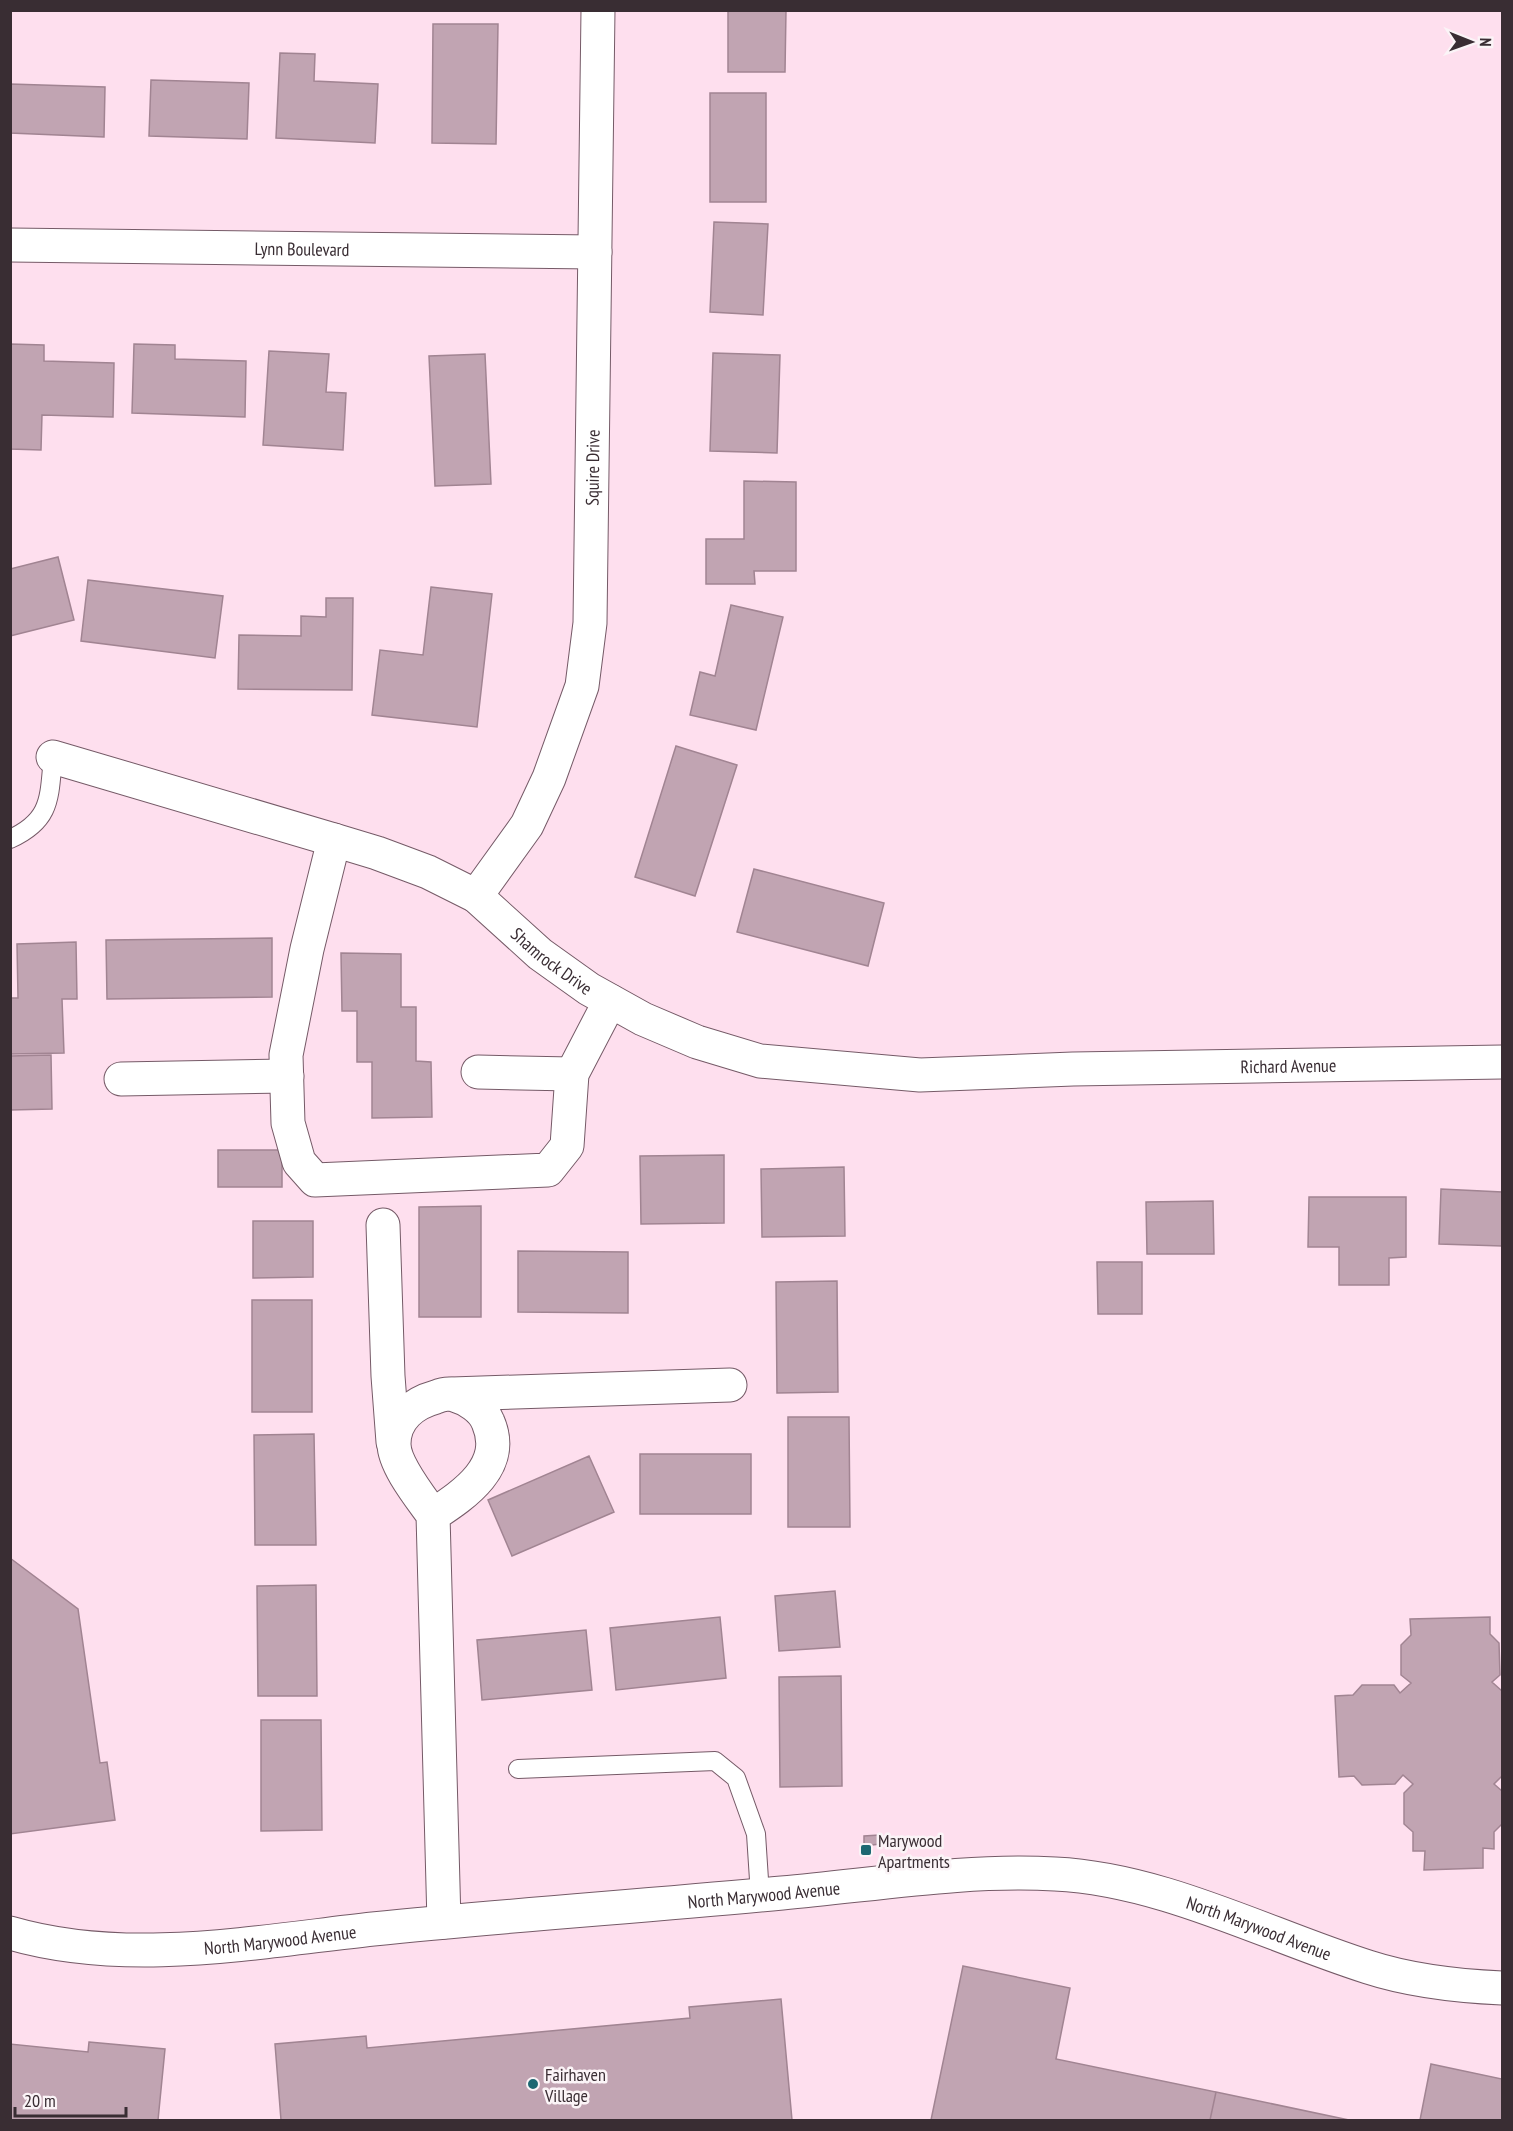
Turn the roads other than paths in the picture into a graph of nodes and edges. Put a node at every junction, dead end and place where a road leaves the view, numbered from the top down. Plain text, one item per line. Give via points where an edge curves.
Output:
1 (598, 10) edge
2 (10, 245) edge
3 (595, 252) junction
4 (53, 757) joint
5 (10, 839) edge
6 (334, 840) junction
7 (476, 896) junction
8 (610, 1001) junction
9 (1503, 1062) edge
10 (1073, 1069) joint
11 (478, 1072) dead end
12 (572, 1074) junction
13 (286, 1076) junction
14 (121, 1079) dead end
15 (383, 1225) dead end
16 (730, 1385) dead end
17 (452, 1394) junction
18 (394, 1445) junction
19 (433, 1515) junction
20 (518, 1769) dead end
21 (760, 1895) junction
22 (444, 1922) junction
23 (10, 1933) edge
24 (1503, 1988) edge

1 - 3 street, Squire Drive
2 - 3 street, Lynn Boulevard
3 - 7 street, Squire Drive via 590,623 582,686 553,767 526,825
4 - 5 lane via 46,809 22,834
4 - 6 street, Shamrock Drive
6 - 7 street, Shamrock Drive via 428,872
6 - 13 street via 307,949 286,1055
7 - 8 street, Shamrock Drive via 540,954
8 - 10 street, Shamrock Drive via 697,1042 760,1061 920,1075
8 - 12 street
9 - 10 street, Richard Avenue
11 - 12 street
12 - 13 street via 567,1146 548,1170 315,1180 299,1162 288,1123
13 - 14 street
15 - 18 street
16 - 17 street
17 - 18 street via 420,1402 406,1412 397,1425
17 - 19 street via 485,1413 494,1435 493,1449 477,1481
18 - 19 street via 399,1462
19 - 22 street
20 - 21 lane via 715,1761 736,1778 756,1834
21 - 22 street, North Marywood Avenue
21 - 24 street, North Marywood Avenue via 938,1877 1058,1874 1117,1882 1181,1899 1370,1968 1438,1983
22 - 23 street, North Marywood Avenue via 171,1949 69,1944

